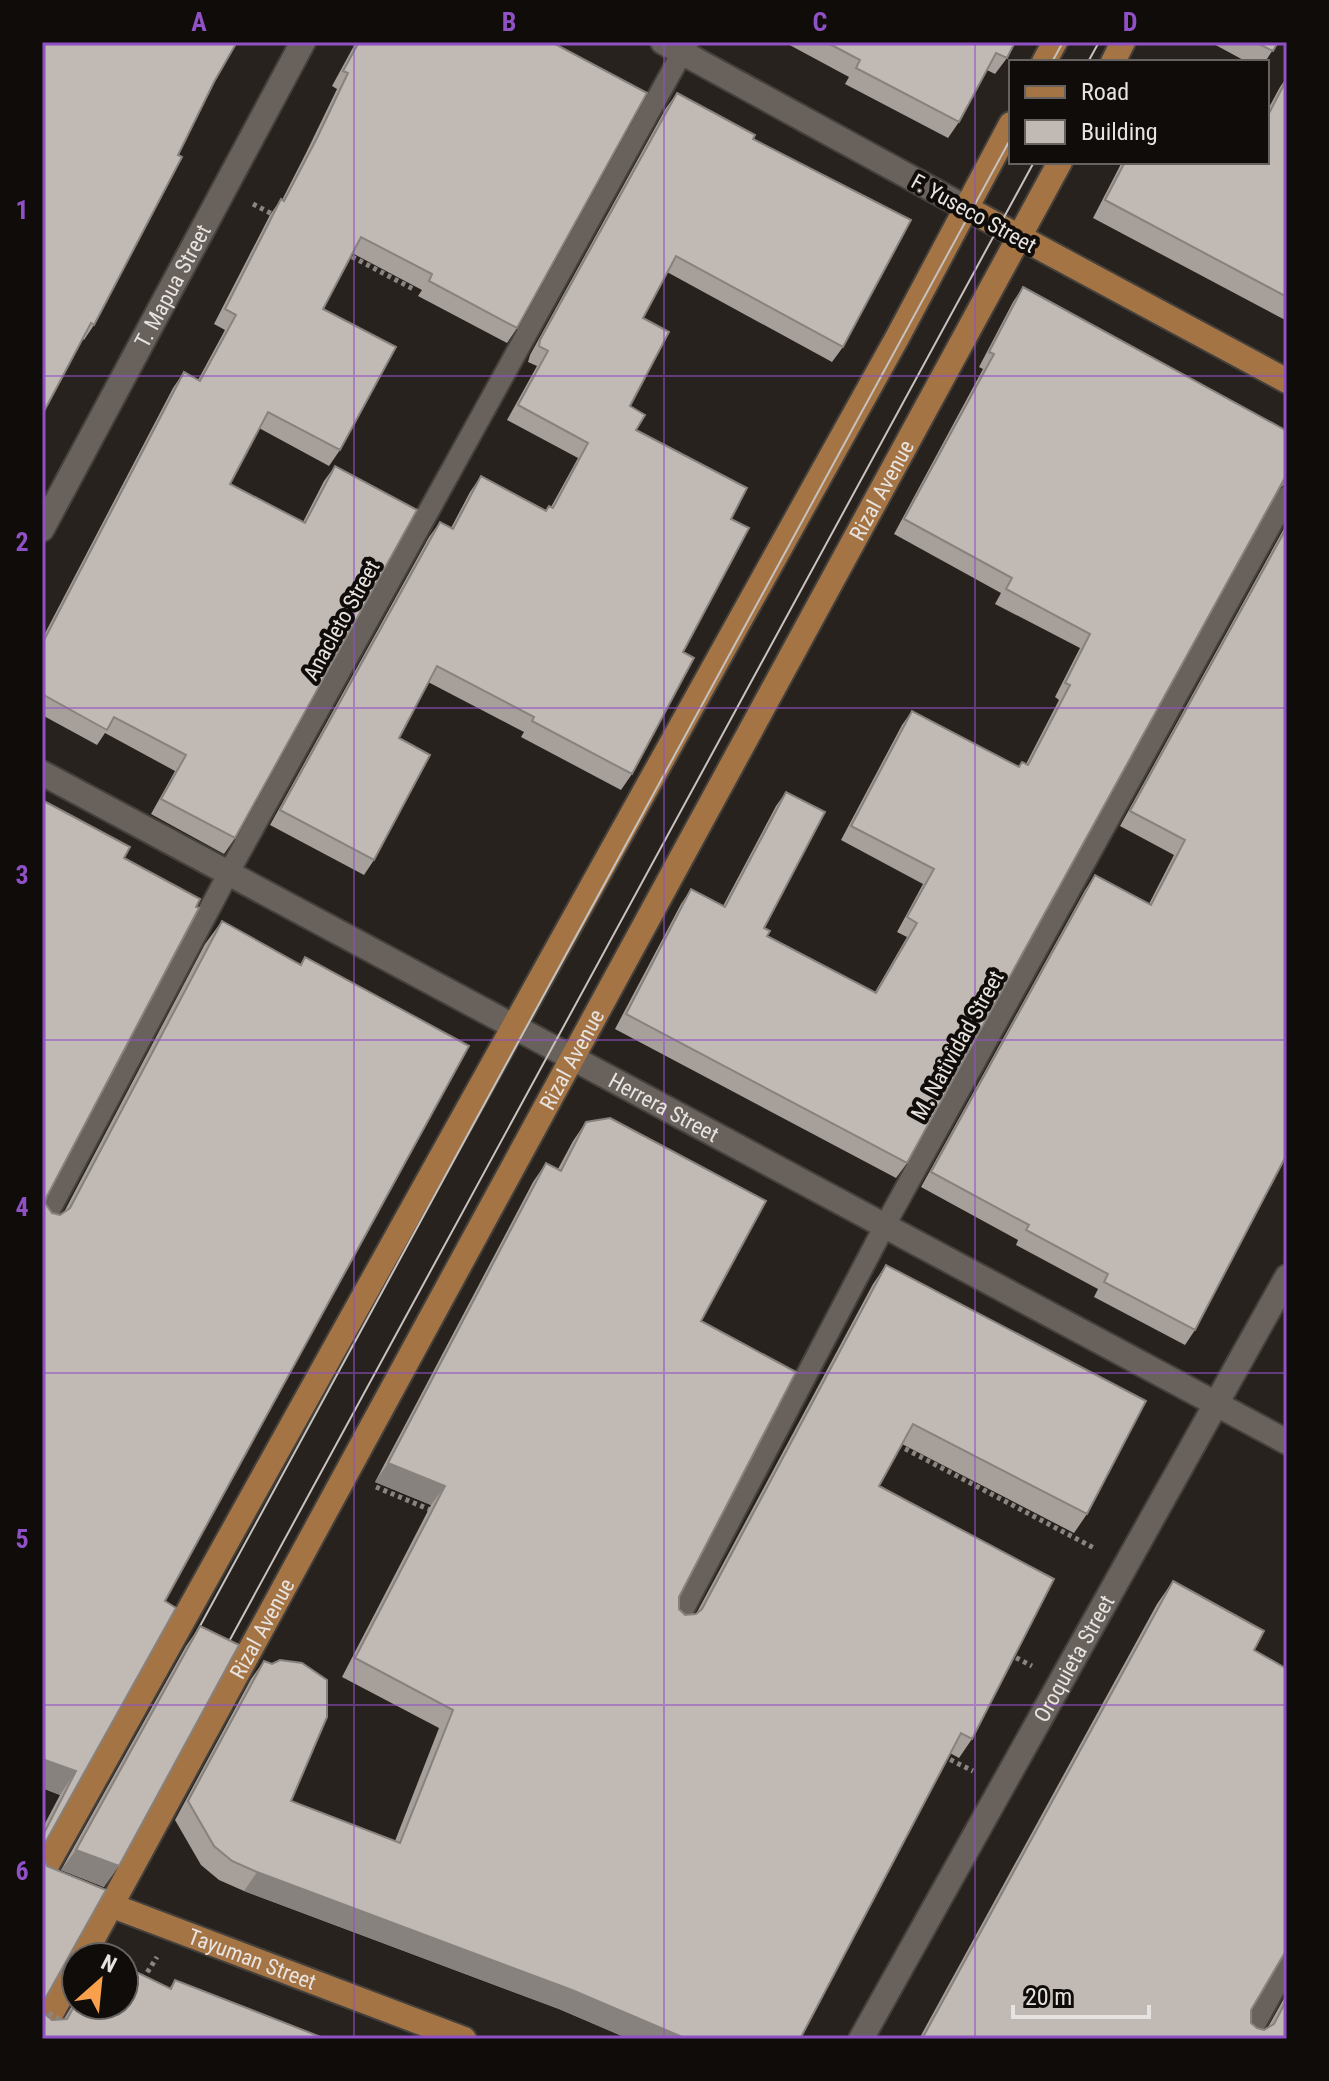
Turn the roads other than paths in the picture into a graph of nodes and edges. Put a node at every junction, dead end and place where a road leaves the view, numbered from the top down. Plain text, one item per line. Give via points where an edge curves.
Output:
1 (303, 42) edge
2 (1055, 42) edge
3 (1123, 42) edge
4 (678, 45) edge
5 (1045, 60) edge
6 (1114, 60) edge
7 (1009, 128) edge
8 (1059, 164) edge
9 (966, 208) junction
10 (1019, 239) junction
11 (1287, 381) edge
12 (1287, 496) edge
13 (42, 529) edge
14 (42, 773) edge
15 (228, 874) junction
16 (512, 1028) junction
17 (571, 1059) junction
18 (42, 1225) edge
19 (884, 1227) junction
20 (1287, 1277) edge
21 (1217, 1405) junction
22 (1287, 1442) edge
23 (677, 1622) edge
24 (42, 1877) edge
25 (112, 1906) junction
26 (92, 1941) edge
27 (1287, 1966) edge
28 (60, 1998) edge
29 (42, 2030) edge
30 (452, 2037) edge
31 (861, 2039) edge
32 (1247, 2039) edge

1 - 13 street, T. Mapua Street
2 - 5 main road
3 - 6 main road
4 - 9 street, F. Yuseco Street
4 - 15 lane, Anacleto Street
7 - 9 main road
8 - 10 main road, Rizal Avenue
9 - 10 main road, F. Yuseco Street
9 - 16 main road
10 - 11 main road, F. Yuseco Street
10 - 17 main road, Rizal Avenue
12 - 19 lane, M. Natividad Street
14 - 15 street, Herrera Street
15 - 16 street, Herrera Street
15 - 18 lane, Anacleto Street
16 - 17 street, Herrera Street
16 - 24 main road
17 - 19 street, Herrera Street
17 - 25 main road, Rizal Avenue
19 - 21 street, Herrera Street
19 - 23 lane, M. Natividad Street
20 - 21 street, Oroquieta Street
21 - 22 street, Herrera Street
21 - 31 street, Oroquieta Street
24 - 25 main road, Tayuman Street
25 - 26 main road, Rizal Avenue
25 - 30 main road, Tayuman Street
27 - 32 lane
28 - 29 main road

